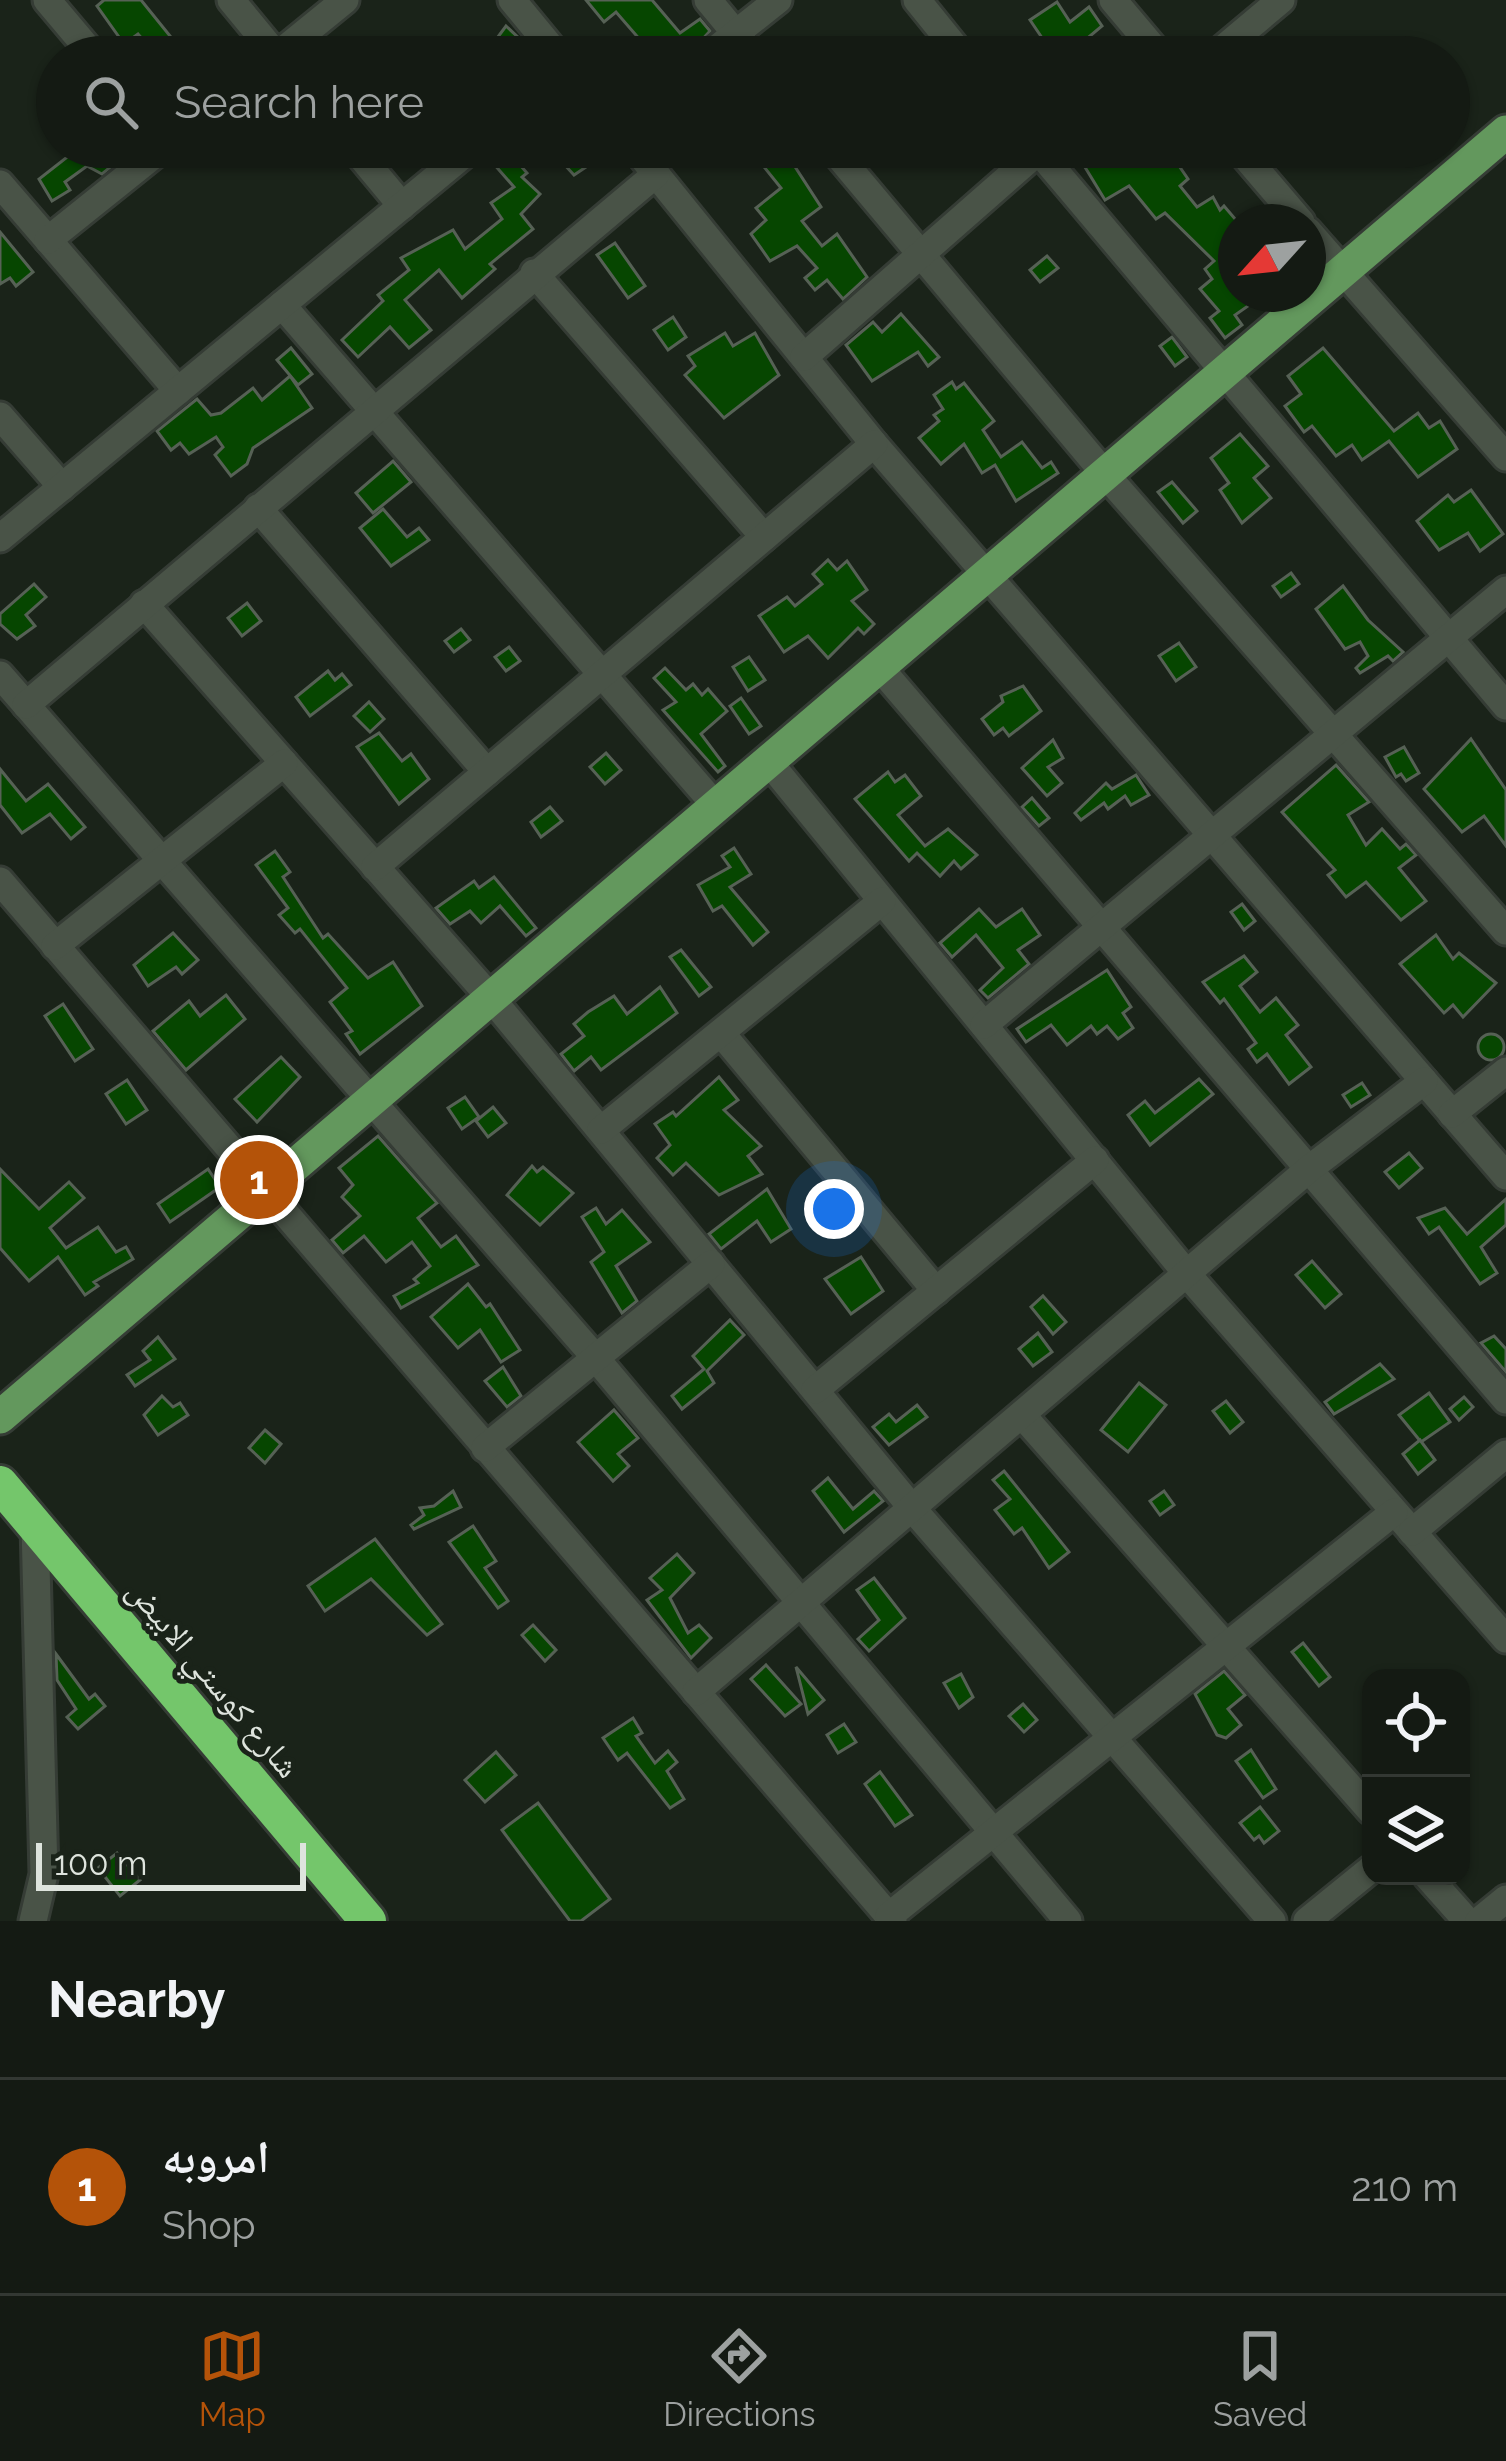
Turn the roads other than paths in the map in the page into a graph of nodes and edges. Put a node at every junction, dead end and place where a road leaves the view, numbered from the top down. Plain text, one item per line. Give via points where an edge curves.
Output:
1 (47, 0) edge
2 (231, 0) edge
3 (345, 0) edge
4 (512, 0) edge
5 (708, 0) edge
6 (778, 0) edge
7 (917, 0) edge
8 (1113, 0) edge
9 (1281, 0) edge
10 (736, 34) junction
11 (77, 36) edge
12 (261, 36) edge
13 (301, 36) edge
14 (542, 36) edge
15 (733, 36) edge
16 (946, 36) edge
17 (1140, 36) edge
18 (1238, 36) edge
19 (1506, 132) edge
20 (1470, 163) edge
21 (138, 168) edge
22 (370, 168) edge
23 (448, 168) edge
24 (651, 168) edge
25 (848, 168) edge
26 (1017, 168) edge
27 (1056, 168) edge
28 (1255, 168) edge
29 (1464, 168) edge
30 (656, 174) junction
31 (0, 184) edge
32 (1286, 204) edge
33 (402, 206) junction
34 (48, 240) junction
35 (1326, 253) edge
36 (920, 254) junction
37 (1342, 272) junction
38 (534, 273) junction
39 (282, 304) junction
40 (804, 357) junction
41 (1226, 371) junction
42 (178, 391) junction
43 (374, 410) junction
44 (0, 416) edge
45 (874, 443) junction
46 (1506, 457) edge
47 (1105, 474) junction
48 (62, 487) junction
49 (258, 508) junction
50 (764, 537) junction
51 (0, 538) edge
52 (988, 574) junction
53 (1506, 590) edge
54 (144, 604) junction
55 (1448, 639) junction
56 (879, 667) junction
57 (604, 672) junction
58 (0, 675) edge
59 (26, 705) junction
60 (1506, 706) edge
61 (1332, 735) junction
62 (769, 761) junction
63 (284, 763) junction
64 (487, 772) junction
65 (716, 806) junction
66 (1213, 835) junction
67 (162, 861) junction
68 (375, 867) junction
69 (0, 881) edge
70 (882, 901) junction
71 (1102, 927) junction
72 (1506, 932) edge
73 (55, 946) junction
74 (491, 998) junction
75 (984, 1025) junction
76 (721, 1033) junction
77 (1506, 1071) edge
78 (1424, 1081) junction
79 (370, 1101) junction
80 (1452, 1114) junction
81 (601, 1130) junction
82 (1094, 1160) junction
83 (1309, 1169) junction
84 (1506, 1176) edge
85 (264, 1192) junction
86 (711, 1264) junction
87 (1187, 1274) junction
88 (936, 1291) junction
89 (594, 1356) junction
90 (815, 1390) junction
91 (1506, 1400) edge
92 (1022, 1414) junction
93 (0, 1417) edge
94 (485, 1448) junction
95 (1506, 1454) edge
96 (0, 1484) edge
97 (913, 1508) junction
98 (1403, 1522) junction
99 (35, 1526) junction
100 (798, 1605) junction
101 (1506, 1639) edge
102 (1228, 1647) junction
103 (696, 1692) junction
104 (1114, 1739) junction
105 (1362, 1801) edge
106 (993, 1833) junction
107 (1362, 1876) edge
108 (1435, 1885) edge
109 (1506, 1899) edge
110 (891, 1919) edge
111 (33, 1921) edge
112 (368, 1921) edge
113 (1068, 1921) edge
114 (1272, 1921) edge
115 (1307, 1921) edge
116 (1467, 1921) edge
117 (1479, 1921) edge

1 - 11 street
2 - 12 street
3 - 13 street
4 - 14 street
5 - 10 street
6 - 10 street
7 - 16 street
8 - 17 street
9 - 18 street
10 - 15 street
19 - 20 main road
21 - 34 street
22 - 33 street
23 - 33 street
24 - 30 street
25 - 36 street
26 - 36 street
27 - 41 street
28 - 32 street
29 - 37 main road
30 - 38 street
30 - 40 street
31 - 34 street
33 - 39 street
34 - 42 street
35 - 37 street
36 - 40 street
36 - 47 street
37 - 41 main road
37 - 46 street
38 - 43 street
38 - 50 street
39 - 42 street
39 - 43 street
40 - 45 street
41 - 47 main road
41 - 55 street
42 - 48 street
43 - 49 street
43 - 57 street
44 - 48 street
45 - 50 street
45 - 52 street
47 - 52 main road
47 - 61 street
48 - 51 street
49 - 54 street
49 - 64 street
50 - 57 street
52 - 56 main road
52 - 66 street
53 - 55 street
54 - 59 street
54 - 63 street
55 - 60 street
55 - 61 street
56 - 62 main road
56 - 71 street
57 - 64 street
57 - 65 street
58 - 59 street
59 - 67 street
61 - 66 street
61 - 72 street
62 - 65 main road
62 - 70 street
63 - 67 street
63 - 68 street
64 - 68 street
65 - 74 main road
66 - 71 street
66 - 78 street
67 - 73 street
67 - 79 street
68 - 74 street
69 - 73 street
70 - 75 street
70 - 76 street
71 - 75 street
71 - 83 street
73 - 85 street
74 - 79 main road
74 - 81 street
75 - 82 street
76 - 81 street
76 - 88 street
77 - 80 street
78 - 80 street
78 - 83 street
79 - 85 main road
79 - 89 street
80 - 84 street
81 - 86 street
82 - 87 street
82 - 88 street
83 - 87 street
83 - 91 street
85 - 93 main road
85 - 94 street
86 - 89 street
86 - 90 street
87 - 92 street
87 - 98 street
88 - 90 street
89 - 94 street
89 - 100 street
90 - 97 street
92 - 97 street
92 - 102 street
94 - 103 street
95 - 98 street
96 - 99 highway, شارع كوستي الابيض
97 - 100 street
97 - 104 street
98 - 101 street
98 - 102 street
99 - 111 street via 44,1874
99 - 112 highway, شارع كوستي الابيض
100 - 103 street
100 - 106 street
102 - 104 street
102 - 105 street
103 - 110 street
104 - 106 street
104 - 114 street
106 - 110 street
106 - 113 street
107 - 115 street
108 - 116 street
109 - 117 street

